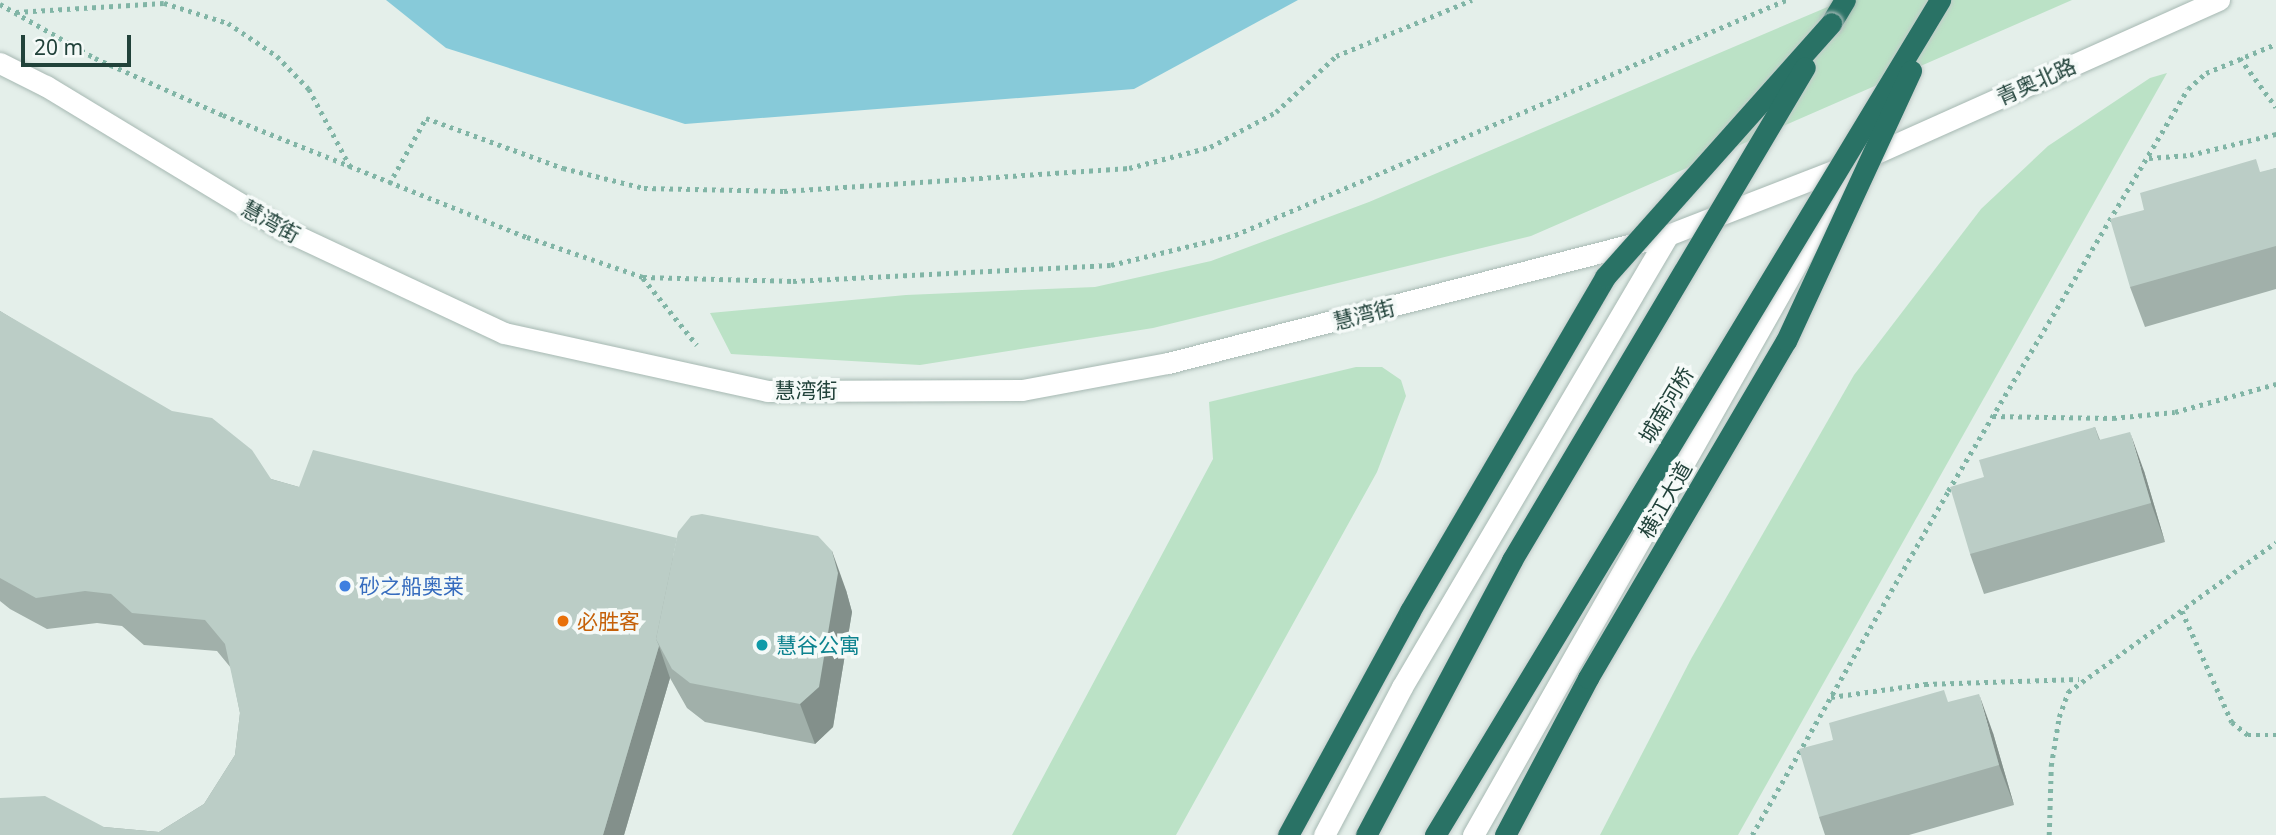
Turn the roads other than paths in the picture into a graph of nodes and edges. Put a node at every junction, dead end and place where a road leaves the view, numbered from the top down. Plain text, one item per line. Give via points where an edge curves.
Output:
1 (1845, 0) edge
2 (1942, 0) edge
3 (2219, 0) edge
4 (1832, 23) junction
5 (0, 63) edge
6 (1854, 163) junction
7 (1668, 236) junction
8 (1288, 835) edge
9 (1324, 835) edge
10 (1366, 835) edge
11 (1434, 835) edge
12 (1472, 835) edge
13 (1504, 835) edge

1 - 4 highway
2 - 11 highway, 城南河桥, bridge
2 - 13 highway, bridge via 1786,341 1588,678
3 - 6 street, 青奥北路
4 - 8 highway, bridge via 1605,277 1410,611
4 - 10 highway, bridge via 1512,560
5 - 7 street, 慧湾街 via 46,86 282,229 504,333 767,391 1035,387 1168,363
6 - 7 street, 青奥北路
6 - 12 street, 横江大道
7 - 9 street via 1402,687

